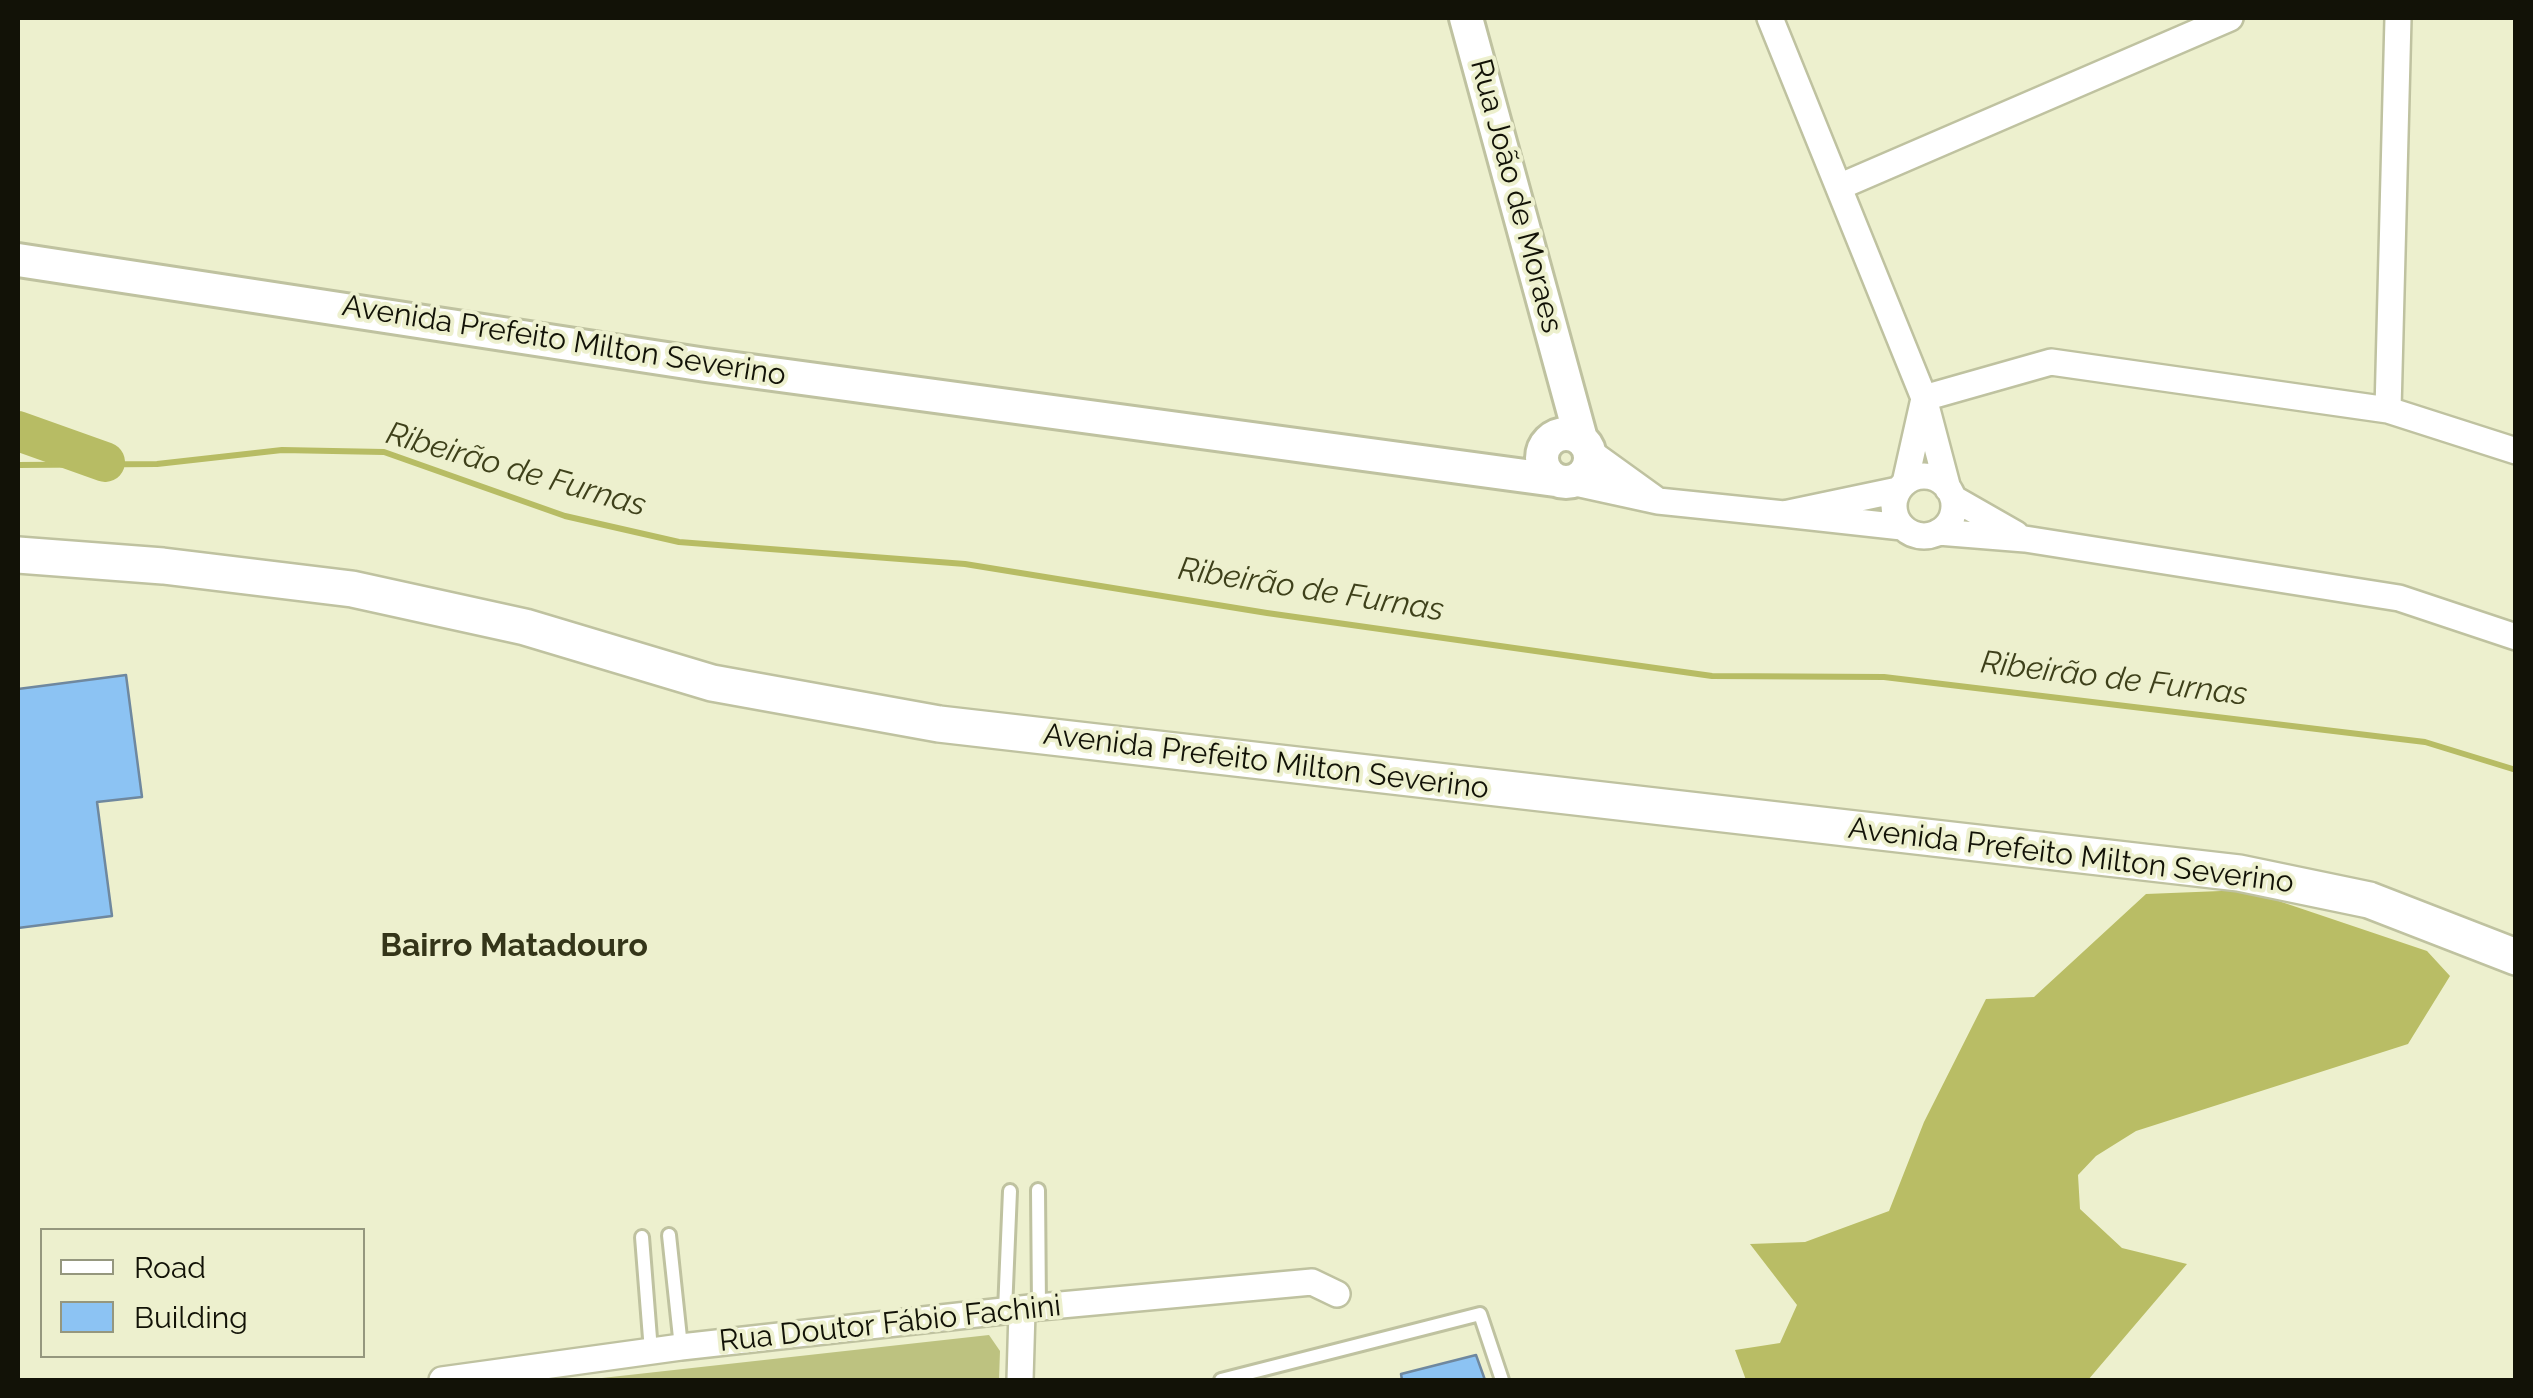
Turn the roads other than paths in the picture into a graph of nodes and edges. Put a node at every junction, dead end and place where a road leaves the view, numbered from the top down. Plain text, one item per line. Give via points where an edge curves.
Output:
1 (1466, 18) edge
2 (1770, 18) edge
3 (2230, 18) edge
4 (2398, 18) edge
5 (1841, 186) junction
6 (18, 260) edge
7 (1924, 398) junction
8 (2388, 410) junction
9 (1566, 444) junction
10 (2516, 452) edge
11 (1466, 469) junction
12 (1563, 481) junction
13 (1901, 486) junction
14 (1950, 493) junction
15 (1658, 501) junction
16 (1784, 514) junction
17 (1902, 526) junction
18 (1938, 532) junction
19 (2025, 539) junction
20 (18, 554) edge
21 (2516, 638) edge
22 (2516, 957) edge
23 (1038, 1190) dead end
24 (1010, 1192) dead end
25 (669, 1236) dead end
26 (642, 1237) dead end
27 (1337, 1294) dead end
28 (1022, 1310) junction
29 (681, 1347) junction
30 (651, 1352) junction
31 (552, 1372) edge
32 (442, 1380) edge
33 (1020, 1380) edge
34 (1222, 1380) edge
35 (1502, 1380) edge

1 - 9 street, Rua João de Moraes via 1565,374
2 - 5 street
3 - 5 street
4 - 8 street
5 - 7 street
6 - 11 street, Avenida Prefeito Milton Severino via 706,365
7 - 8 street via 2051,362
7 - 13 street
7 - 14 street
8 - 10 street
9 - 11 street, Avenida Prefeito Milton Severino
9 - 12 street via 1543,468
9 - 12 street via 1588,468
9 - 15 street, Avenida Prefeito Milton Severino
11 - 12 street, Avenida Prefeito Milton Severino
12 - 15 street, Avenida Prefeito Milton Severino
13 - 14 street, Avenida Prefeito Milton Severino via 1918,476 1933,477
13 - 16 street, Avenida Prefeito Milton Severino
13 - 17 street via 1894,509
14 - 18 street via 1951,517
14 - 19 street, Avenida Prefeito Milton Severino
15 - 16 street, Avenida Prefeito Milton Severino
16 - 17 street, Avenida Prefeito Milton Severino
17 - 18 street, Avenida Prefeito Milton Severino via 1920,536
18 - 19 street, Avenida Prefeito Milton Severino
19 - 21 street, Avenida Prefeito Milton Severino via 2399,598
20 - 22 main road, Avenida Prefeito Milton Severino via 352,589 525,626 712,683 939,724 2239,873 2370,900
23 - 28 lane
24 - 28 lane
25 - 29 lane
26 - 30 lane
27 - 28 street, Rua Doutor Fábio Fachini via 1312,1282
28 - 29 street, Rua Doutor Fábio Fachini
28 - 33 street
29 - 30 street, Rua Doutor Fábio Fachini
30 - 31 street, Rua Doutor Fábio Fachini
31 - 32 street, Rua Doutor Fábio Fachini
34 - 35 lane via 1480,1314

